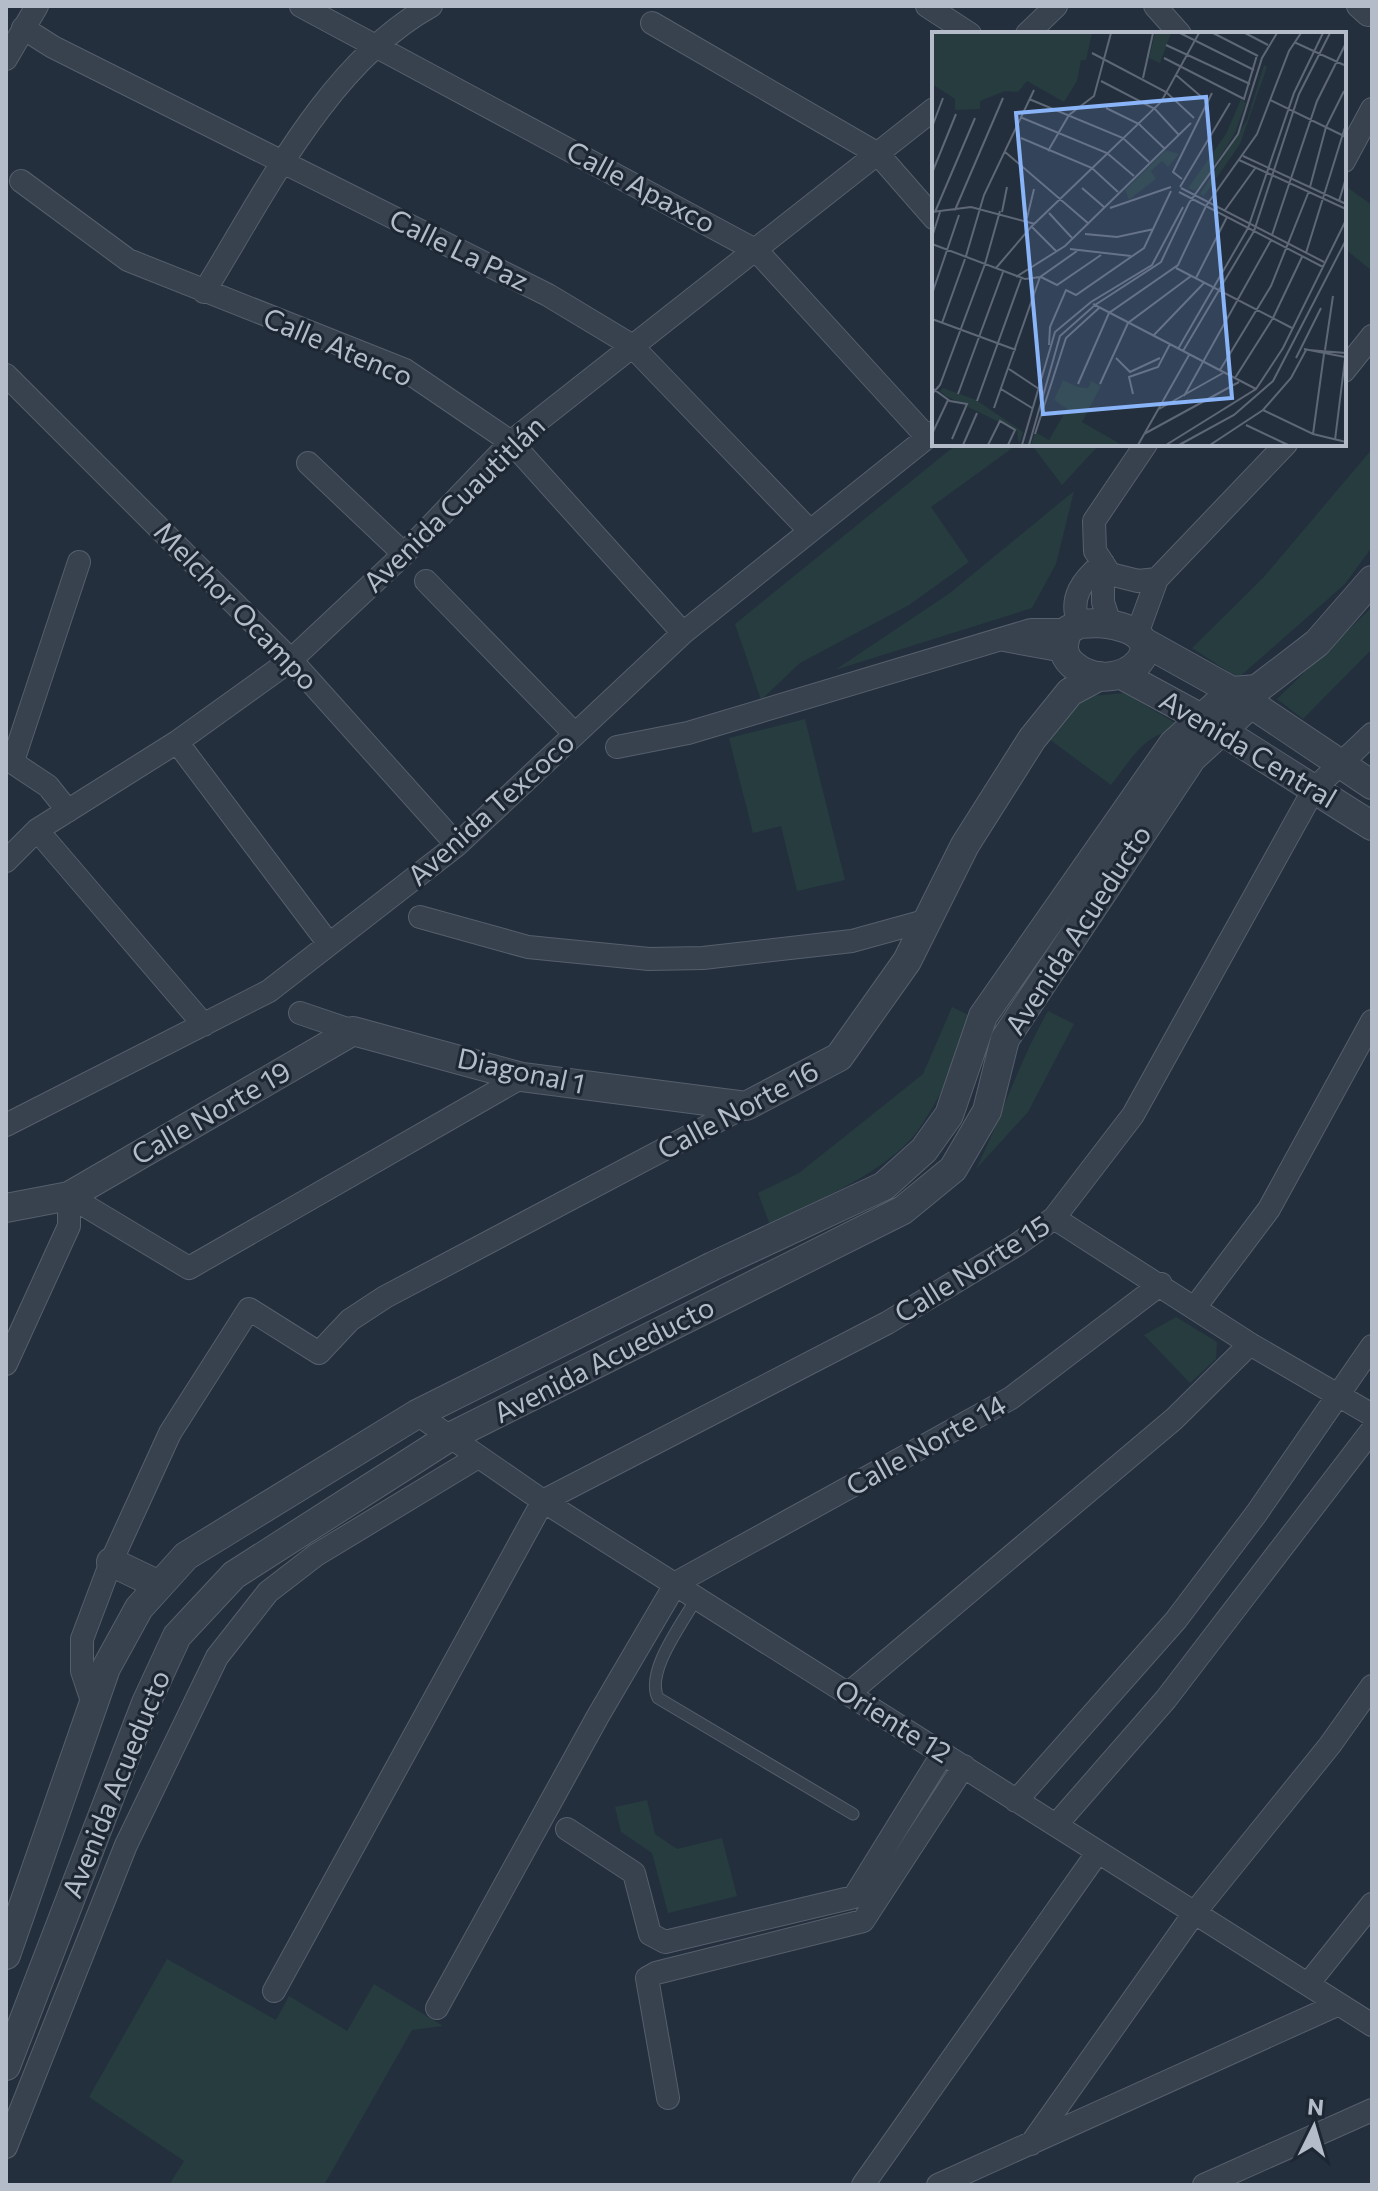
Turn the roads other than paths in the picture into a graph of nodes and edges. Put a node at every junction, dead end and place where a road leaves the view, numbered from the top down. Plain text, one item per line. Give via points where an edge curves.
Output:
1 (37, 6) edge
2 (301, 6) edge
3 (431, 6) edge
4 (927, 6) edge
5 (1056, 6) edge
6 (1155, 6) edge
7 (652, 23) dead end
8 (23, 28) junction
9 (967, 32) edge
10 (1029, 32) edge
11 (1178, 32) edge
12 (379, 46) junction
13 (6, 59) edge
14 (1372, 109) edge
15 (932, 111) edge
16 (878, 154) junction
17 (1346, 157) edge
18 (283, 163) junction
19 (21, 181) dead end
20 (932, 216) edge
21 (757, 251) junction
22 (204, 292) junction
23 (1372, 336) edge
24 (631, 345) junction
25 (1346, 368) edge
26 (6, 375) edge
27 (930, 435) edge
28 (511, 442) junction
29 (1145, 446) edge
30 (1284, 446) edge
31 (308, 463) dead end
32 (809, 530) junction
33 (404, 554) junction
34 (79, 562) dead end
35 (1103, 563) junction
36 (1372, 580) edge
37 (426, 581) dead end
38 (1149, 585) junction
39 (1110, 624) junction
40 (683, 633) junction
41 (1140, 638) junction
42 (1069, 641) junction
43 (291, 660) junction
44 (1111, 675) junction
45 (1247, 695) junction
46 (1212, 724) junction
47 (575, 734) junction
48 (1372, 734) edge
49 (1032, 739) junction
50 (177, 742) junction
51 (617, 747) dead end
52 (10, 760) edge
53 (1339, 764) junction
54 (1372, 785) edge
55 (1314, 789) junction
56 (68, 811) junction
57 (1372, 826) edge
58 (37, 830) junction
59 (457, 845) junction
60 (6, 861) edge
61 (420, 917) dead end
62 (928, 920) junction
63 (329, 944) junction
64 (300, 1013) dead end
65 (1372, 1021) edge
66 (204, 1025) junction
67 (353, 1031) junction
68 (522, 1077) junction
69 (746, 1106) junction
70 (6, 1125) edge
71 (69, 1196) junction
72 (6, 1208) edge
73 (1054, 1218) junction
74 (1161, 1284) junction
75 (1196, 1306) junction
76 (1250, 1344) junction
77 (1372, 1346) edge
78 (6, 1364) edge
79 (1340, 1395) junction
80 (417, 1414) junction
81 (1372, 1415) edge
82 (1372, 1430) edge
83 (448, 1438) junction
84 (478, 1457) junction
85 (543, 1501) junction
86 (111, 1562) junction
87 (676, 1583) junction
88 (159, 1585) junction
89 (697, 1597) junction
90 (1372, 1686) edge
91 (849, 1693) junction
92 (93, 1704) junction
93 (943, 1753) junction
94 (964, 1766) junction
95 (1016, 1801) junction
96 (853, 1814) dead end
97 (1056, 1825) junction
98 (567, 1829) dead end
99 (1098, 1852) junction
100 (1372, 1904) edge
101 (1195, 1912) junction
102 (665, 1942) junction
103 (6, 1955) edge
104 (672, 1969) junction
105 (1308, 1984) junction
106 (274, 1991) dead end
107 (1339, 2004) junction
108 (437, 2008) dead end
109 (1372, 2025) edge
110 (6, 2066) edge
111 (668, 2098) dead end
112 (1372, 2110) edge
113 (1031, 2144) junction
114 (6, 2147) edge
115 (863, 2185) edge
116 (938, 2185) edge
117 (1204, 2185) edge

1 - 8 street
2 - 12 street, Calle Apaxco
3 - 12 street
4 - 9 street
5 - 10 street
6 - 11 street
7 - 16 street
8 - 13 street
8 - 18 street, Calle La Paz
12 - 18 street via 329,96
12 - 21 street, Calle Apaxco
14 - 17 street
15 - 16 street, Avenida Cuautitlán
16 - 20 street
16 - 21 street, Avenida Cuautitlán
18 - 22 street
18 - 24 street, Calle La Paz via 548,295
19 - 22 street, Calle Atenco via 128,260
21 - 24 street, Avenida Cuautitlán
21 - 27 street, Calle Apaxco
22 - 28 street, Calle Atenco via 405,370
23 - 25 street
24 - 28 street, Avenida Cuautitlán
24 - 32 street, Calle La Paz
26 - 43 street, Melchor Ocampo
27 - 32 street, Avenida Texcoco
28 - 33 street, Avenida Cuautitlán
28 - 40 street, Calle Atenco
29 - 35 street via 1094,521 1095,551
30 - 38 street
31 - 33 street
32 - 40 street, Avenida Texcoco
33 - 43 street, Avenida Cuautitlán
34 - 52 street
35 - 38 street via 1110,574
35 - 39 street via 1103,602
35 - 42 street via 1080,586
36 - 45 street, Avenida Acueducto via 1317,643
37 - 47 street
38 - 41 street
39 - 41 street, Avenida Central
39 - 42 street
40 - 47 street, Avenida Texcoco
41 - 44 street via 1145,654 1139,665
41 - 45 street, Avenida Central
42 - 44 street, Avenida Central via 1080,671
42 - 49 street, Calle Norte 16 via 1036,717
42 - 51 street via 1003,639 688,733
43 - 50 street, Avenida Cuautitlán
43 - 59 street, Melchor Ocampo
44 - 46 street, Avenida Central
44 - 49 street, Calle Norte 16 via 1070,692
45 - 46 street, Avenida Acueducto
45 - 53 street, Avenida Central
46 - 55 street, Avenida Central
46 - 80 street, Avenida Acueducto via 1173,744 983,1016 949,1115 924,1150 884,1186
46 - 83 street, Avenida Acueducto via 1005,1039 987,1111 953,1169 903,1210
47 - 59 street, Avenida Texcoco
48 - 53 street, Calle Norte 15
49 - 62 street, Calle Norte 16 via 965,845
50 - 56 street, Avenida Cuautitlán
50 - 63 street
52 - 56 street via 48,786
53 - 54 street, Avenida Central
53 - 55 street, Calle Norte 15
55 - 57 street, Avenida Central
55 - 73 street, Calle Norte 15 via 1133,1115
56 - 58 street, Avenida Cuautitlán
58 - 60 street, Avenida Cuautitlán
58 - 66 street
59 - 63 street, Avenida Texcoco
61 - 62 street via 528,947 649,959 852,941
62 - 69 street, Calle Norte 16 via 907,961 839,1057
63 - 66 street, Avenida Texcoco via 269,991
64 - 67 street, Diagonal 1
65 - 75 street via 1269,1209
66 - 70 street, Avenida Texcoco
67 - 68 street, Diagonal 1
67 - 71 street, Calle Norte 19
68 - 69 street, Diagonal 1
68 - 71 street via 189,1268
69 - 86 street, Calle Norte 16 via 385,1297 350,1320 319,1353 249,1309 170,1433
71 - 72 street, Calle Norte 19
71 - 78 street via 69,1226
73 - 74 street
73 - 85 street, Calle Norte 15 via 887,1323
74 - 75 street
74 - 87 street, Calle Norte 14 via 1011,1398
75 - 76 street
76 - 79 street
76 - 91 street via 1174,1419
77 - 79 street
79 - 81 street
79 - 95 street via 1176,1620
80 - 83 street, Oriente 12
80 - 88 street, Avenida Acueducto via 249,1514 186,1556
82 - 97 street via 1166,1699
83 - 84 street, Oriente 12
83 - 110 street, Avenida Acueducto via 234,1575 177,1636 146,1703
84 - 85 street, Oriente 12
84 - 114 street, Avenida Acueducto via 316,1555 268,1592 217,1657 126,1845
85 - 87 street, Oriente 12
85 - 106 street
86 - 88 street
86 - 92 street via 82,1639 82,1671
87 - 89 street, Oriente 12
87 - 108 street
88 - 92 street, Avenida Acueducto via 139,1608
89 - 91 street, Oriente 12
89 - 96 lane via 654,1673 658,1698
90 - 101 street
91 - 93 street, Oriente 12
92 - 103 street, Avenida Acueducto
93 - 94 street, Oriente 12
93 - 102 street via 854,1897
94 - 95 street, Oriente 12
94 - 104 street via 863,1921
95 - 97 street, Oriente 12
97 - 99 street, Oriente 12
98 - 102 street via 634,1873 650,1934
99 - 101 street, Oriente 12
99 - 115 street
100 - 105 street
101 - 105 street, Oriente 12
101 - 113 street
102 - 104 street
104 - 111 street via 650,1975 646,1984
105 - 107 street, Oriente 12
107 - 109 street, Oriente 12
107 - 113 street
112 - 117 street
113 - 116 street

